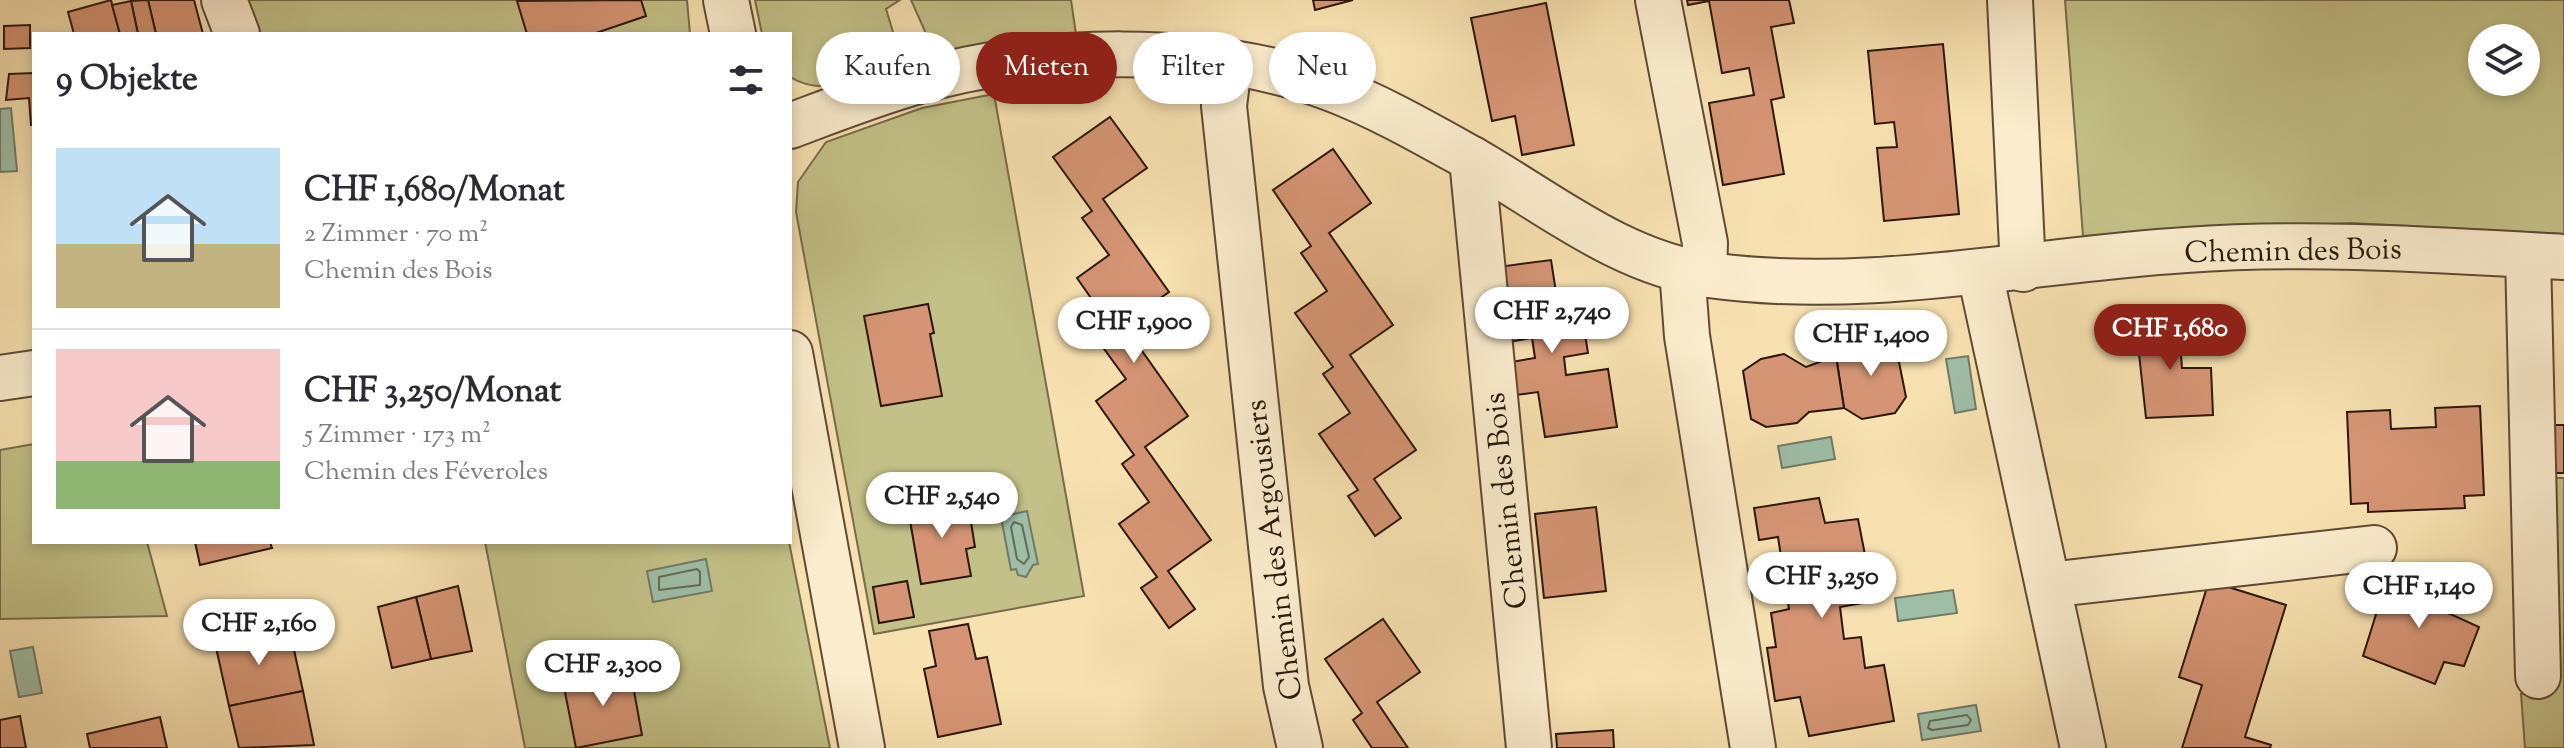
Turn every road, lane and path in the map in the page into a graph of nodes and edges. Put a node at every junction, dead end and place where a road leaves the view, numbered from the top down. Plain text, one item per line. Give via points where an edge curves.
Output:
1 (224, 0) edge
2 (726, 0) edge
3 (1658, 0) edge
4 (2010, 0) edge
5 (236, 32) edge
6 (733, 32) edge
7 (1133, 53) edge
8 (1253, 69) edge
9 (1226, 104) edge
10 (792, 125) edge
11 (1472, 159) junction
12 (2546, 256) edge
13 (2023, 269) junction
14 (1693, 272) junction
15 (1980, 273) junction
16 (792, 364) edge
17 (32, 373) edge
18 (0, 378) edge
19 (2374, 548) dead end
20 (2048, 585) junction
21 (2538, 676) dead end
22 (862, 748) edge
23 (1300, 748) edge
24 (1529, 748) edge
25 (1753, 748) edge
26 (2083, 748) edge

1 - 5 street
2 - 6 street
3 - 14 street via 1705,243
4 - 13 street
7 - 10 street, Chemin des Bois via 1007,64 910,83
8 - 11 street, Chemin des Bois via 1330,88
9 - 23 street, Chemin des Argousiers via 1286,686
11 - 14 street, Chemin des Bois via 1607,240
11 - 24 street, Chemin des Bois
12 - 13 street, Chemin des Bois via 2347,245 2185,250
12 - 21 street
13 - 15 street, Chemin des Bois
14 - 15 street, Chemin des Bois via 1841,283
14 - 25 street via 1687,336
15 - 20 street
16 - 22 street
17 - 18 street
19 - 20 street
20 - 26 street

